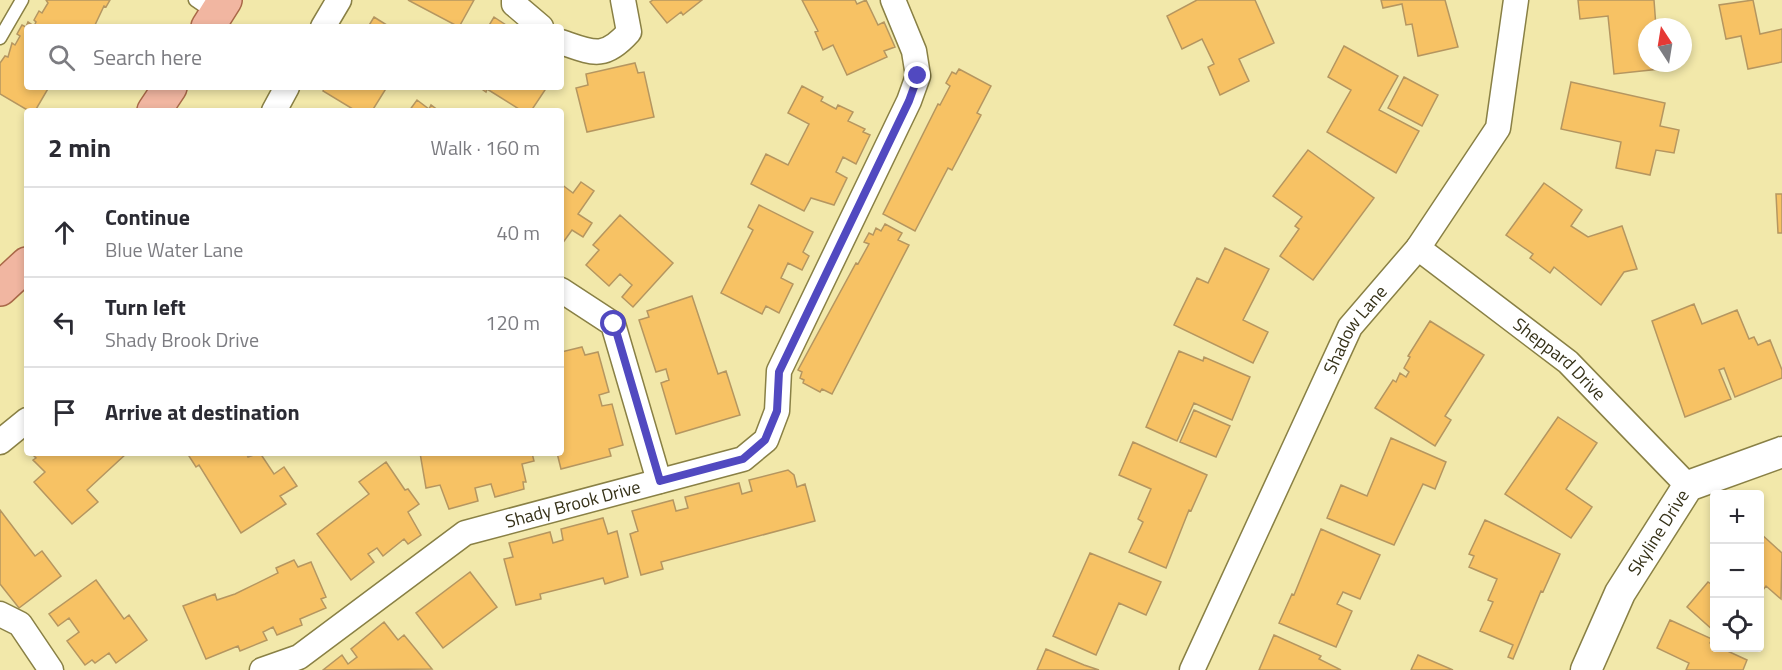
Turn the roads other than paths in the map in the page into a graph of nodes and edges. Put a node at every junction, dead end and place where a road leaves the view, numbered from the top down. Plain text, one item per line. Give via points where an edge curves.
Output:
1 (22, 0) edge
2 (339, 0) edge
3 (514, 0) edge
4 (623, 0) edge
5 (893, 0) edge
6 (1516, 0) edge
7 (325, 24) edge
8 (537, 24) edge
9 (0, 38) edge
10 (564, 43) edge
11 (168, 90) edge
12 (156, 108) edge
13 (1418, 248) junction
14 (24, 267) edge
15 (0, 289) edge
16 (564, 292) edge
17 (24, 422) edge
18 (0, 442) edge
19 (1782, 452) edge
20 (660, 481) junction
21 (1688, 486) junction
22 (0, 614) edge
23 (51, 670) edge
24 (262, 670) edge
25 (1192, 670) edge
26 (1586, 670) edge

1 - 9 lane
2 - 7 street
3 - 8 street
4 - 10 street via 629,32 614,49 595,53
5 - 20 street, Shady Brook Drive via 914,51 918,76 779,372 777,411 765,440 743,459
6 - 13 street, Shadow Lane via 1498,128
11 - 12 main road
13 - 21 street, Sheppard Drive via 1569,363
13 - 25 street, Shadow Lane via 1350,327
14 - 15 main road
16 - 20 street via 614,324
17 - 18 street
19 - 21 street, Skyline Drive
20 - 24 street, Shady Brook Drive via 465,533 299,657
21 - 26 street, Skyline Drive via 1620,593
22 - 23 street via 20,624

